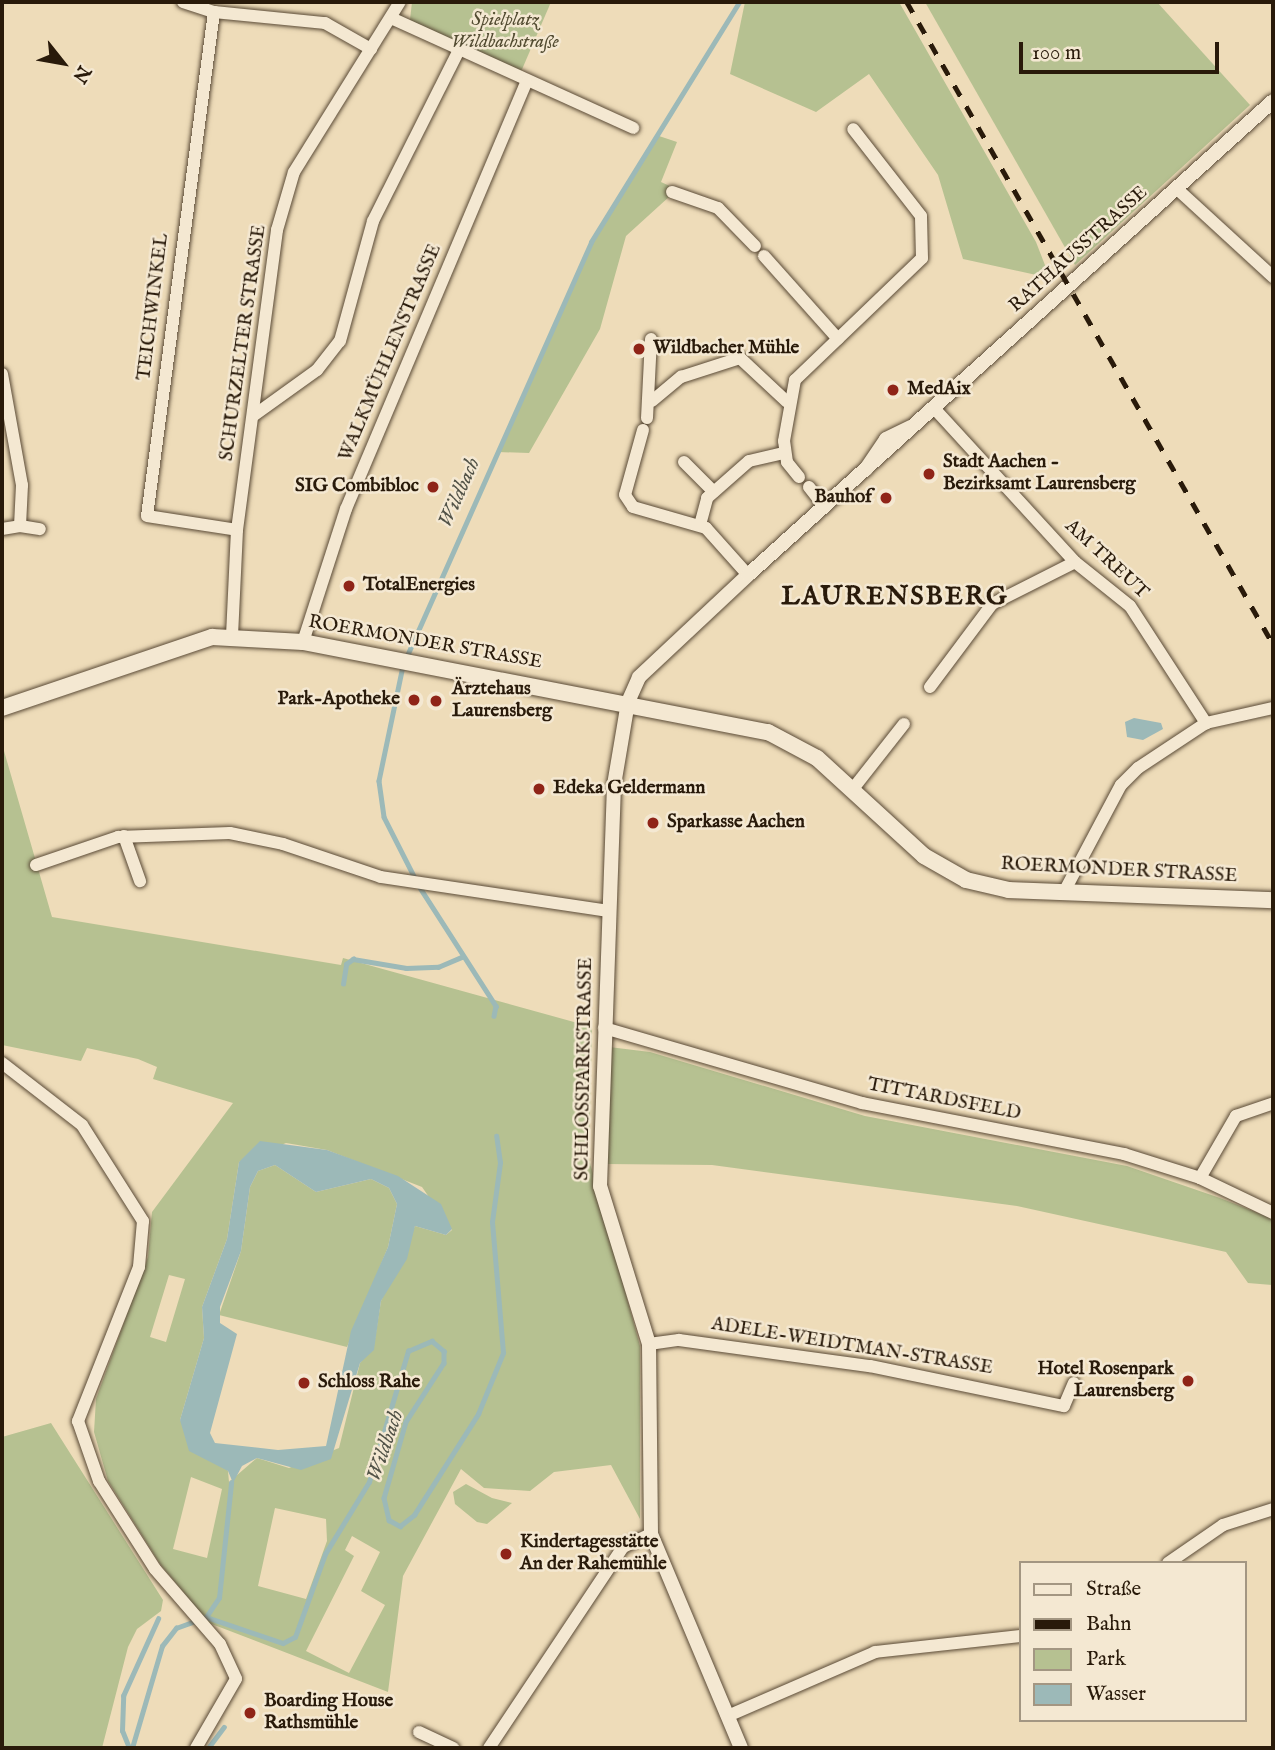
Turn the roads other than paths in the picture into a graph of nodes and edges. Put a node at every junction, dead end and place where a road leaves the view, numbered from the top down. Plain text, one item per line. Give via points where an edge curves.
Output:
1 (183, 2) edge
2 (400, 2) edge
3 (214, 12) junction
4 (391, 19) junction
5 (371, 50) junction
6 (458, 52) junction
7 (526, 83) junction
8 (1273, 101) edge
9 (633, 128) dead end
10 (853, 129) dead end
11 (1176, 188) junction
12 (672, 192) dead end
13 (1273, 277) edge
14 (651, 339) dead end
15 (838, 340) junction
16 (2, 374) edge
17 (652, 401) junction
18 (787, 402) junction
19 (933, 407) junction
20 (253, 416) junction
21 (785, 453) junction
22 (684, 462) dead end
23 (799, 477) dead end
24 (808, 487) dead end
25 (714, 492) junction
26 (824, 506) junction
27 (700, 525) junction
28 (20, 526) junction
29 (2, 529) edge
30 (40, 529) dead end
31 (237, 530) junction
32 (1075, 562) junction
33 (748, 575) junction
34 (232, 636) junction
35 (303, 642) junction
36 (930, 687) dead end
37 (28, 702) junction
38 (628, 702) junction
39 (2, 708) edge
40 (1273, 708) edge
41 (2, 718) edge
42 (1206, 723) junction
43 (904, 724) dead end
44 (852, 790) junction
45 (124, 836) junction
46 (36, 865) dead end
47 (140, 881) dead end
48 (1063, 892) junction
49 (1273, 900) edge
50 (609, 911) junction
51 (604, 1028) junction
52 (2, 1063) edge
53 (1273, 1103) edge
54 (1200, 1178) junction
55 (1273, 1213) edge
56 (649, 1344) junction
57 (1074, 1383) dead end
58 (1273, 1509) edge
59 (651, 1534) junction
60 (1171, 1561) edge
61 (1020, 1636) edge
62 (732, 1714) junction
63 (419, 1732) dead end
64 (196, 1748) edge
65 (453, 1748) edge
66 (489, 1748) edge
67 (741, 1748) edge

1 - 3 street
2 - 4 street, SCHURZELTER STRASSE
3 - 5 street via 315,21
3 - 31 street, TEICHWINKEL via 147,516
4 - 5 street, SCHURZELTER STRASSE
4 - 6 street
5 - 20 street, SCHURZELTER STRASSE via 294,172 277,230
6 - 7 street
6 - 20 street via 373,221 340,341 317,370
7 - 9 street
7 - 35 street, WALKMÜHLENSTRASSE via 346,509
8 - 11 street, RATHAUSSTRASSE
10 - 15 street via 921,216 924,239 911,274
11 - 13 street
11 - 19 street, RATHAUSSTRASSE
12 - 15 street via 718,208
14 - 17 street
15 - 18 street via 803,370
16 - 28 street via 22,485
17 - 18 street via 681,377 740,358
17 - 27 street via 625,495 633,507
18 - 21 street
19 - 26 street, RATHAUSSTRASSE via 911,427 886,439 866,469
19 - 32 street, AM TREUT
20 - 31 street, SCHURZELTER STRASSE
21 - 23 street
21 - 25 street via 749,461
22 - 25 street
24 - 26 street
25 - 27 street
26 - 33 street, RATHAUSSTRASSE
27 - 33 street
28 - 29 street
28 - 30 street
31 - 34 street, SCHURZELTER STRASSE
32 - 36 street via 992,604
32 - 42 street, AM TREUT via 1130,606 1155,636
33 - 38 street, RATHAUSSTRASSE via 639,677
34 - 35 main road, ROERMONDER STRASSE
34 - 37 main road, ROERMONDER STRASSE via 189,643
35 - 38 main road, ROERMONDER STRASSE
37 - 39 main road, ROERMONDER STRASSE
37 - 41 main road, ROERMONDER STRASSE via 22,712
38 - 44 main road, ROERMONDER STRASSE via 768,732 817,758
38 - 50 street, SCHLOSSPARKSTRASSE via 616,756
40 - 42 street
42 - 48 street via 1121,785
43 - 44 street
44 - 48 main road, ROERMONDER STRASSE via 941,868 1009,890
45 - 46 street
45 - 47 street
45 - 50 street via 171,831 256,837 394,880
48 - 49 main road, ROERMONDER STRASSE
50 - 51 street, SCHLOSSPARKSTRASSE
51 - 54 street, TITTARDSFELD via 862,1103 1117,1153
51 - 56 street, SCHLOSSPARKSTRASSE via 600,1186
52 - 64 street via 82,1125 143,1222 139,1267 78,1422 99,1481 155,1569 224,1653 236,1688
53 - 54 street via 1256,1104 1236,1116
54 - 55 street, TITTARDSFELD
56 - 57 street, ADELE-WEIDTMAN-STRASSE via 679,1340 870,1366 1064,1406
56 - 59 street, SCHLOSSPARKSTRASSE
58 - 60 street via 1223,1525
59 - 62 street, SCHLOSSPARKSTRASSE
59 - 66 street via 623,1547
61 - 62 street via 875,1652
62 - 67 street, SCHLOSSPARKSTRASSE
63 - 65 street

